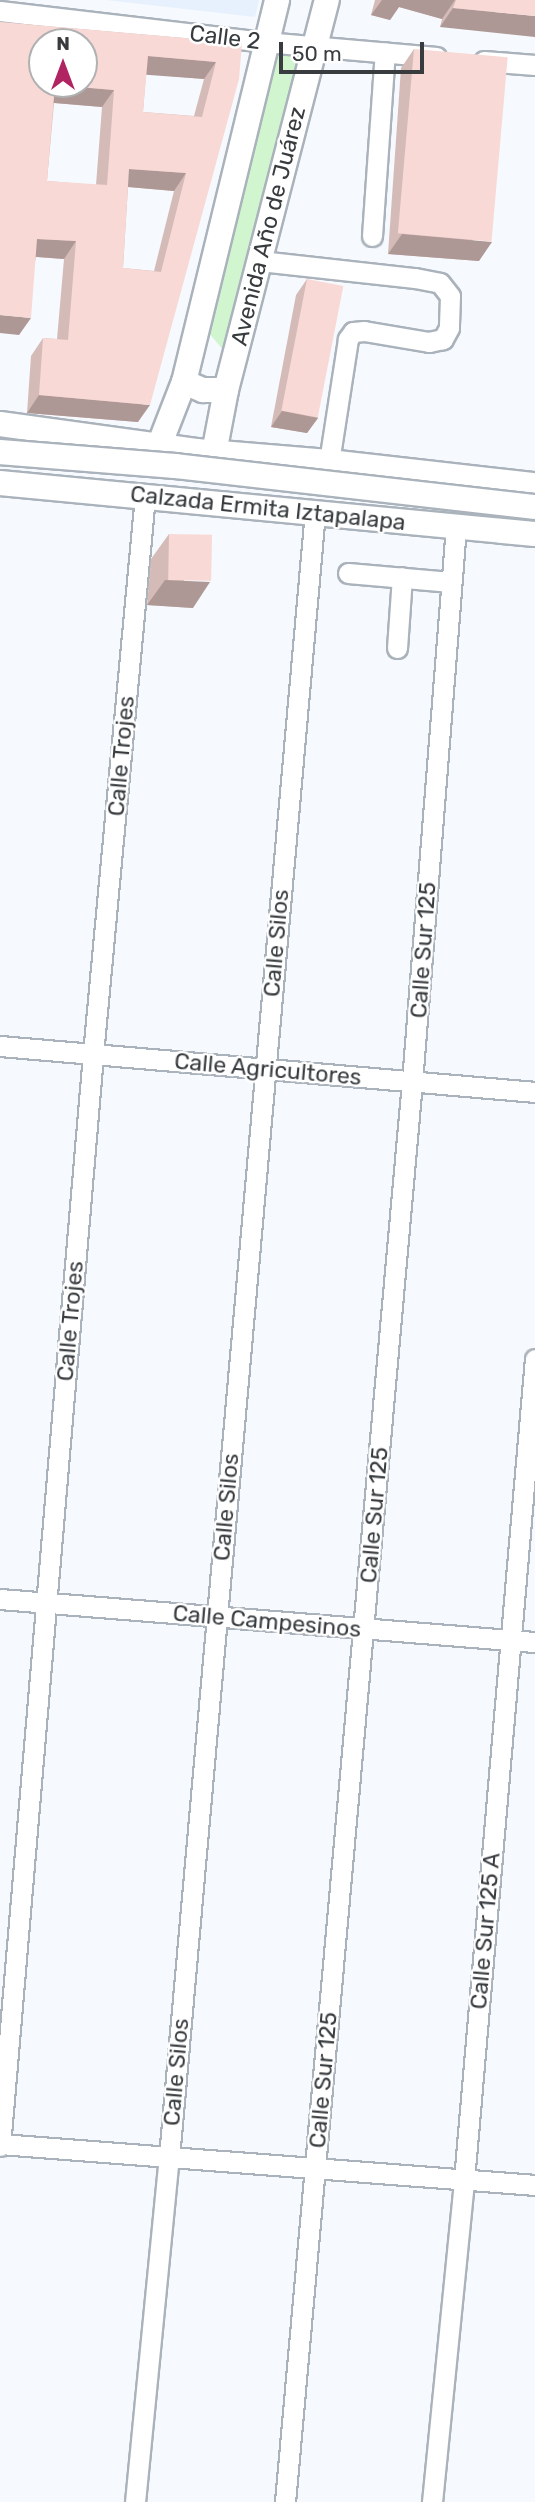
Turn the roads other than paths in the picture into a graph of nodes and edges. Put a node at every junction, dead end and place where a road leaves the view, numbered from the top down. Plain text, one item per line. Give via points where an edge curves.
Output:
1 (277, 0) edge
2 (327, 0) edge
3 (0, 11) edge
4 (265, 42) junction
5 (314, 46) junction
6 (385, 52) junction
7 (535, 65) edge
8 (372, 236) dead end
9 (260, 261) junction
10 (184, 382) junction
11 (226, 390) junction
12 (0, 424) edge
13 (159, 446) junction
14 (0, 452) edge
15 (214, 453) junction
16 (329, 462) junction
17 (0, 464) edge
18 (0, 483) edge
19 (535, 485) edge
20 (145, 496) junction
21 (535, 507) edge
22 (315, 513) junction
23 (456, 527) junction
24 (535, 534) edge
25 (348, 573) dead end
26 (402, 577) junction
27 (451, 582) junction
28 (397, 648) dead end
29 (0, 1046) edge
30 (93, 1054) junction
31 (265, 1069) junction
32 (412, 1082) junction
33 (535, 1092) edge
34 (535, 1359) edge
35 (0, 1599) edge
36 (46, 1603) junction
37 (216, 1616) junction
38 (363, 1628) junction
39 (511, 1640) junction
40 (535, 1642) edge
41 (0, 2145) edge
42 (169, 2157) junction
43 (315, 2168) junction
44 (464, 2180) junction
45 (535, 2185) edge
46 (135, 2502) edge
47 (285, 2502) edge
48 (432, 2502) edge

1 - 4 main road, Avenida Año de Juárez
2 - 5 main road, Avenida Año de Juárez
3 - 4 street, Calle 2
4 - 5 street, Calle 2
4 - 10 main road, Avenida Año de Juárez
5 - 6 street, Calle 2
5 - 9 main road, Avenida Año de Juárez
6 - 7 street, Calle 2
6 - 8 street
9 - 11 main road, Avenida Año de Juárez
9 - 16 street via 415,278 440,283 450,296 449,328 443,340 353,332 348,339
10 - 11 main road via 203,390
10 - 13 main road, Avenida Año de Juárez
11 - 15 main road, Avenida Año de Juárez
12 - 13 main road
13 - 15 main road
13 - 17 main road, Calzada Ermita Iztapalapa via 124,465
14 - 21 main road, Calzada Ermita Iztapalapa, bridge via 175,466
15 - 16 main road
16 - 19 main road
18 - 20 main road, Calzada Ermita Iztapalapa
20 - 22 main road, Calzada Ermita Iztapalapa
20 - 30 street, Calle Trojes
22 - 23 main road, Calzada Ermita Iztapalapa
22 - 31 street, Calle Silos
23 - 24 main road, Calzada Ermita Iztapalapa
23 - 27 street, Calle Sur 125
25 - 26 street
26 - 27 street
26 - 28 street
27 - 32 street, Calle Sur 125
29 - 30 street, Calle Agricultores
30 - 31 street, Calle Agricultores
30 - 36 street, Calle Trojes
31 - 32 street, Calle Agricultores
31 - 37 street, Calle Silos
32 - 33 street, Calle Agricultores
32 - 38 street, Calle Sur 125
34 - 39 street, Calle Sur 125 A
35 - 36 street, Calle Campesinos
36 - 37 street, Calle Campesinos
36 - 41 street, Calle Trojes
37 - 38 street, Calle Campesinos
37 - 42 street, Calle Silos
38 - 39 street, Calle Campesinos
38 - 43 street, Calle Sur 125
39 - 40 street, Calle Campesinos
39 - 44 street, Calle Sur 125 A
41 - 42 street
42 - 43 street
42 - 46 street, Calle Silos
43 - 44 street
43 - 47 street, Calle Sur 125
44 - 45 street
44 - 48 street, Calle Sur 125 A

